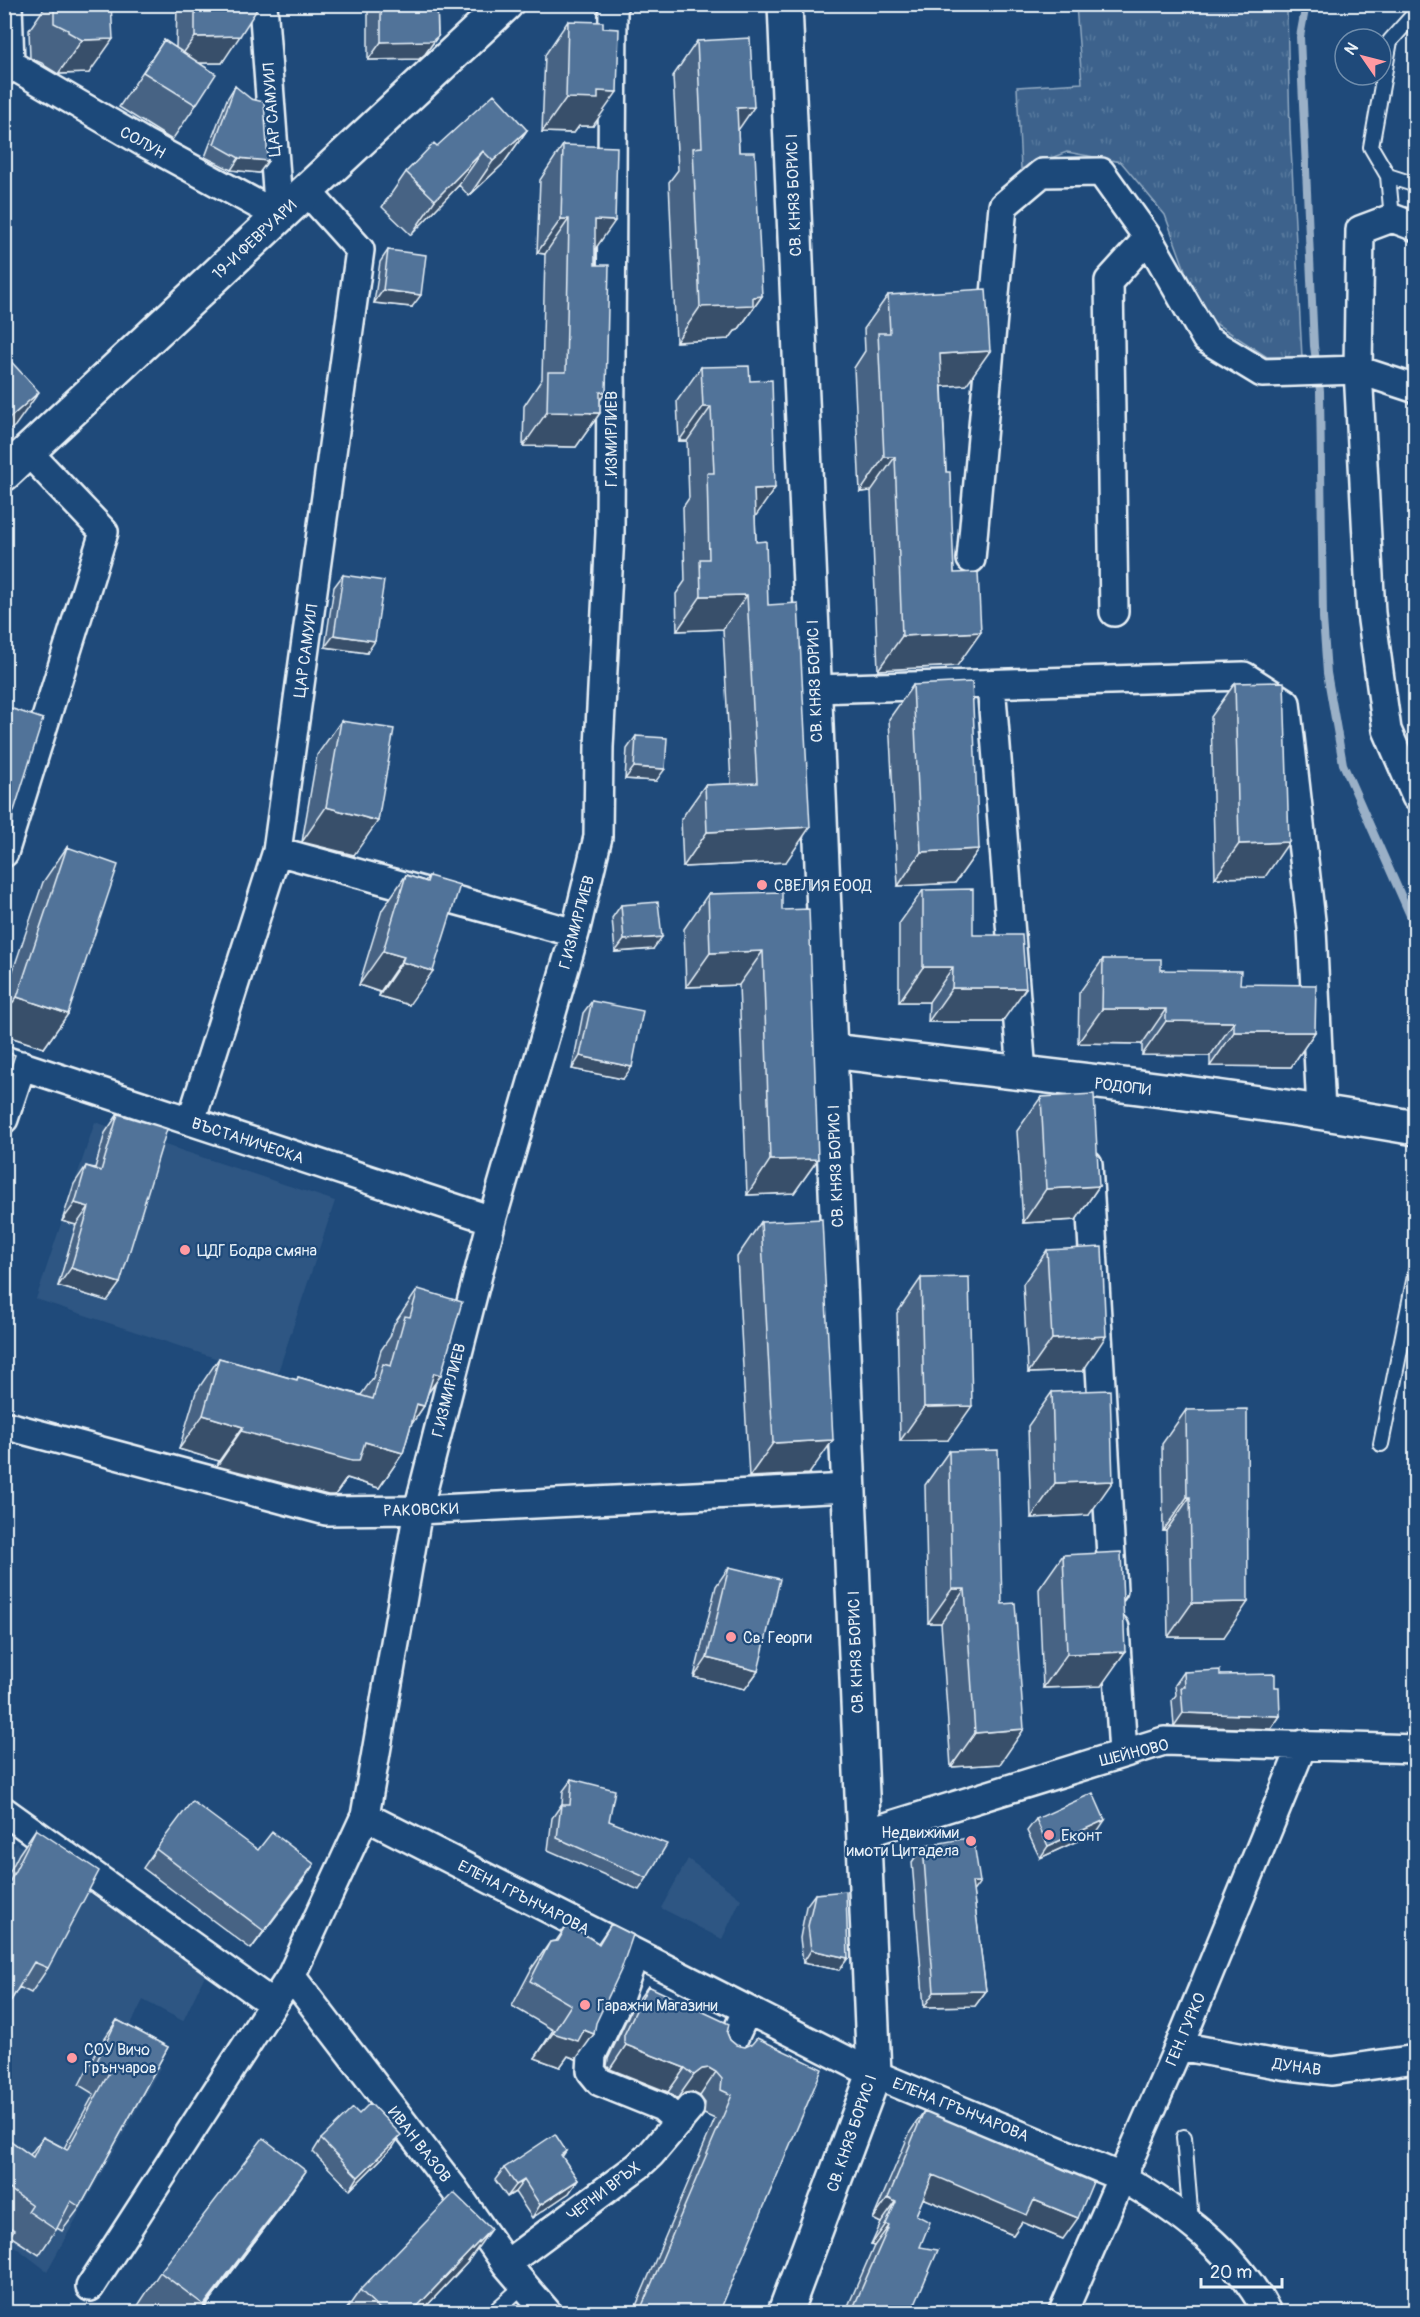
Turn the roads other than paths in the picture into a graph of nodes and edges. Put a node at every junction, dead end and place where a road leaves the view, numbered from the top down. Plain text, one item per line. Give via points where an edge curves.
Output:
1 (8, 4) edge
2 (263, 4) edge
3 (506, 4) edge
4 (613, 4) edge
5 (784, 4) edge
6 (1416, 12) edge
7 (7, 68) edge
8 (1388, 176) junction
9 (1416, 185) edge
10 (306, 190) junction
11 (279, 216) junction
12 (1404, 223) edge
13 (1148, 238) junction
14 (1358, 370) junction
15 (1416, 389) edge
16 (16, 463) edge
17 (971, 559) dead end
18 (1114, 612) dead end
19 (991, 684) junction
20 (814, 689) junction
21 (1416, 797) edge
22 (277, 851) junction
23 (4, 853) edge
24 (575, 933) junction
25 (830, 1051) junction
26 (13, 1063) edge
27 (1022, 1073) junction
28 (1321, 1111) junction
29 (4, 1119) edge
30 (192, 1121) junction
31 (1416, 1128) edge
32 (1087, 1140) edge
33 (492, 1220) junction
34 (1416, 1271) edge
35 (4, 1425) edge
36 (1381, 1444) dead end
37 (848, 1488) junction
38 (418, 1510) junction
39 (1303, 1744) junction
40 (1416, 1749) edge
41 (1122, 1753) junction
42 (5, 1815) edge
43 (365, 1816) junction
44 (863, 1834) junction
45 (634, 1953) junction
46 (291, 1977) junction
47 (273, 2004) junction
48 (747, 2010) junction
49 (1179, 2046) junction
50 (726, 2055) edge
51 (1416, 2059) edge
52 (874, 2074) junction
53 (1184, 2137) dead end
54 (1121, 2176) junction
55 (1191, 2222) junction
56 (506, 2264) junction
57 (524, 2285) junction
58 (90, 2287) dead end
59 (494, 2313) edge
60 (548, 2313) edge
61 (785, 2313) edge
62 (1064, 2313) edge
63 (1267, 2313) edge

1 - 7 street
2 - 11 street, ЦАР САМУИЛ
3 - 10 street, 19-И ФЕВРУАРИ
4 - 24 street, Г.ИЗМИРЛИЕВ via 610,533 598,747 598,837
5 - 20 street, СВ. КНЯЗ БОРИС I
6 - 8 lane via 1390,41 1371,147
7 - 11 street, СОЛУН
8 - 9 lane
8 - 12 lane
10 - 11 street, 19-И ФЕВРУАРИ
10 - 22 street, ЦАР САМУИЛ via 360,250
11 - 16 street, 19-И ФЕВРУАРИ
12 - 14 street via 1360,230
13 - 14 street via 1206,339 1262,373
13 - 17 street via 1101,172 1042,173 1003,206
13 - 18 street via 1109,281
14 - 15 street
14 - 21 street via 1371,613 1387,730
16 - 23 street via 104,532
19 - 20 street
19 - 27 street
19 - 28 street via 1244,676 1286,703 1312,929
20 - 25 street, СВ. КНЯЗ БОРИС I
22 - 24 street
22 - 30 street, ЦАР САМУИЛ
24 - 33 street, Г.ИЗМИРЛИЕВ
25 - 27 street, РОДОПИ
25 - 37 street, СВ. КНЯЗ БОРИС I
26 - 29 street
26 - 30 street, ВЪСТАНИЧЕСКА
27 - 28 street, РОДОПИ via 1084,1093
28 - 31 street, РОДОПИ
30 - 33 street, ВЪСТАНИЧЕСКА
32 - 41 street
33 - 38 street, Г.ИЗМИРЛИЕВ
34 - 36 lane
35 - 38 street, РАКОВСКИ via 326,1511
37 - 38 street, РАКОВСКИ
37 - 44 street, СВ. КНЯЗ БОРИС I
38 - 43 street, Г.ИЗМИРЛИЕВ
39 - 40 street, ШЕЙНОВО
39 - 41 street, ШЕЙНОВО via 1164,1741
39 - 49 street, ГЕН. ГУРКО
41 - 44 street, ШЕЙНОВО
42 - 47 street
43 - 45 street, ЕЛЕНА ГРЪНЧАРОВА
43 - 46 street, Г.ИЗМИРЛИЕВ
44 - 52 street, СВ. КНЯЗ БОРИС I
45 - 48 street, ЕЛЕНА ГРЪНЧАРОВА
45 - 56 street, ЧЕРНИ ВРЪХ via 618,2001 592,2055 591,2072 600,2082 684,2115 638,2166
46 - 47 street, Г.ИЗМИРЛИЕВ
46 - 56 street, ИВАН ВАЗОВ via 454,2189
47 - 58 street, Г.ИЗМИРЛИЕВ
48 - 50 street
48 - 52 street, ЕЛЕНА ГРЪНЧАРОВА
49 - 51 street, ДУНАВ via 1332,2071
49 - 54 street, ГЕН. ГУРКО
52 - 54 street, ЕЛЕНА ГРЪНЧАРОВА
52 - 61 street, СВ. КНЯЗ БОРИС I
53 - 55 lane
54 - 55 street, ЕЛЕНА ГРЪНЧАРОВА
54 - 62 street, ГЕН. ГУРКО
55 - 63 street, ЕЛЕНА ГРЪНЧАРОВА via 1235,2266
56 - 57 street, ИВАН ВАЗОВ
57 - 59 lane
57 - 60 street, ИВАН ВАЗОВ

